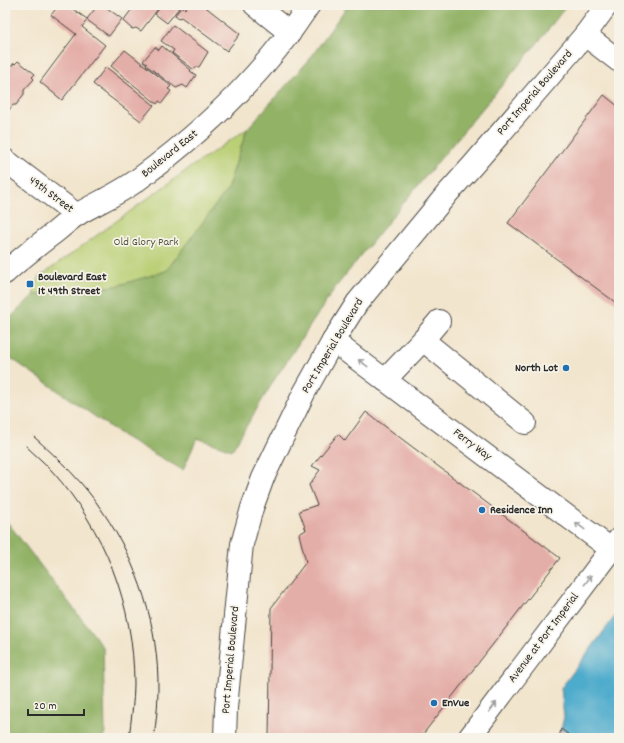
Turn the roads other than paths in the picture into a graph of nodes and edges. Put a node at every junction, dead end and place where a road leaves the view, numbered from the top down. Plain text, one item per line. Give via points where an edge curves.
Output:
1 (254, 5) edge
2 (309, 5) edge
3 (607, 5) edge
4 (290, 33) junction
5 (584, 35) junction
6 (619, 61) edge
7 (5, 160) edge
8 (77, 215) junction
9 (5, 273) edge
10 (439, 321) dead end
11 (423, 340) junction
12 (333, 341) junction
13 (385, 380) junction
14 (525, 423) dead end
15 (615, 544) edge
16 (225, 738) edge
17 (469, 738) edge

1 - 4 main road
2 - 4 main road, Boulevard East
3 - 5 main road, Port Imperial Boulevard
4 - 8 main road, Boulevard East via 274,54 212,120 135,182
5 - 6 main road
5 - 12 main road, Port Imperial Boulevard via 357,303
7 - 8 main road, 49th Street
8 - 9 main road, Boulevard East
10 - 11 main road
11 - 13 main road
11 - 14 main road
13 -> 12 main road, Ferry Way
12 - 16 main road, Port Imperial Boulevard via 304,393 263,478 242,544
15 -> 13 main road, Ferry Way
17 -> 15 main road, Avenue at Port Imperial

